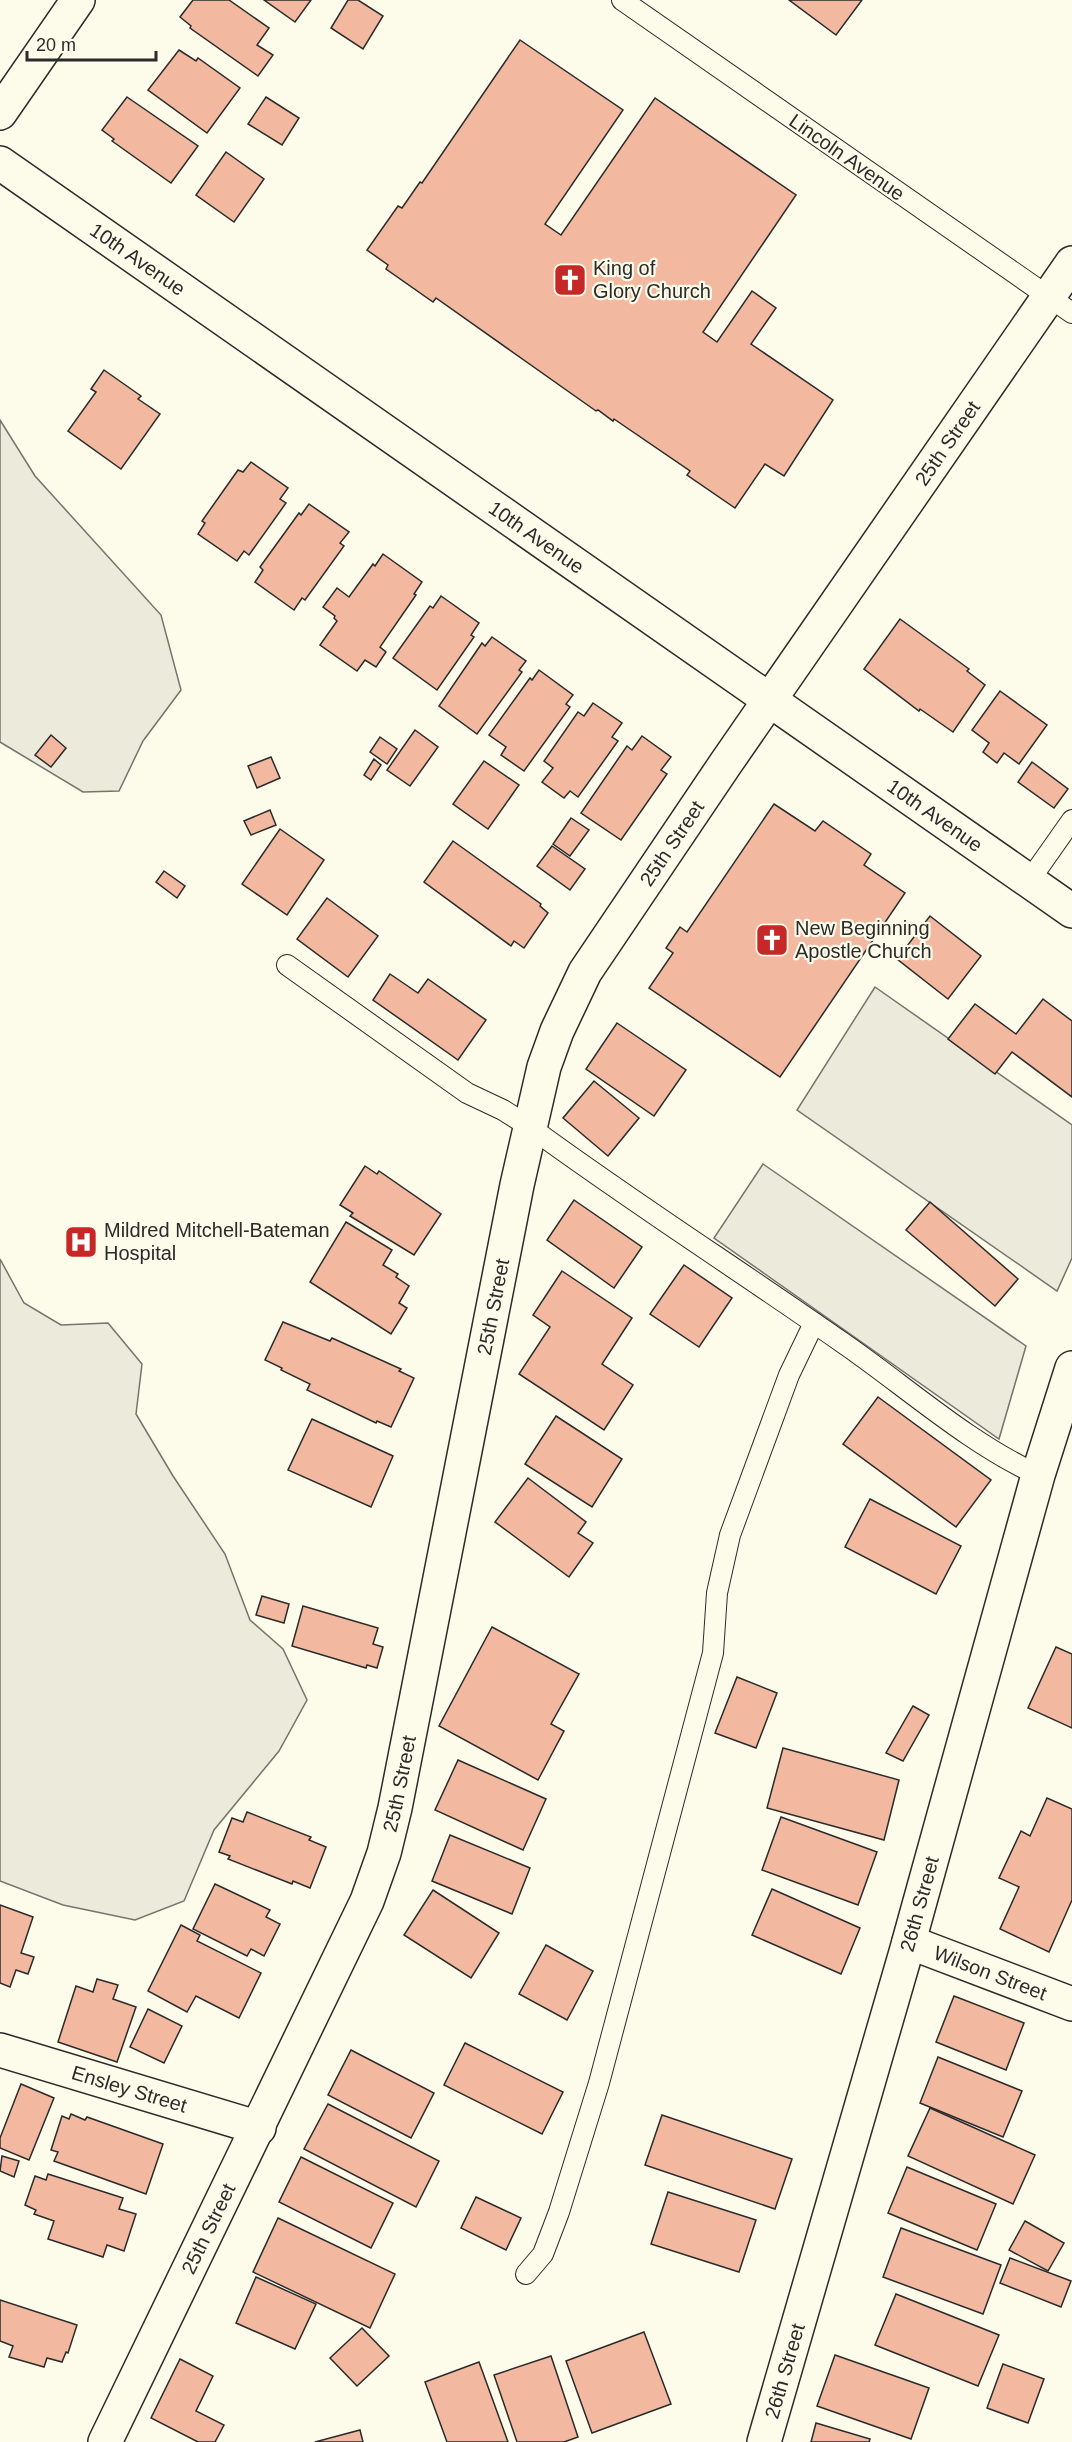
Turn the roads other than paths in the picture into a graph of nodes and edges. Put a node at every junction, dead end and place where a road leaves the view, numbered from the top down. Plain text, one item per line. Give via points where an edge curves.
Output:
1 (78, 0) edge
2 (622, 0) edge
3 (0, 113) edge
4 (0, 164) edge
5 (1072, 262) edge
6 (1060, 304) edge
7 (769, 701) junction
8 (1072, 820) edge
9 (1029, 881) junction
10 (1072, 911) edge
11 (287, 965) dead end
12 (530, 1127) junction
13 (814, 1323) junction
14 (1072, 1368) edge
15 (1038, 1475) junction
16 (909, 1942) junction
17 (1072, 2004) edge
18 (0, 2050) edge
19 (259, 2128) junction
20 (526, 2274) dead end
21 (105, 2442) edge
22 (764, 2442) edge

1 - 3 street
2 - 6 lane, Lincoln Avenue
4 - 7 street, 10th Avenue
5 - 6 street, 25th Street
6 - 7 street, 25th Street
7 - 9 street, 10th Avenue
7 - 12 street, 25th Street via 585,972 544,1067
8 - 9 lane
9 - 10 street, 10th Avenue
11 - 12 lane via 467,1094
12 - 13 lane
12 - 19 street, 25th Street via 384,1853 367,1901
13 - 15 lane via 987,1448
13 - 20 lane via 789,1375 730,1535 717,1593 713,1653 599,2083 560,2212 543,2254
14 - 15 street, 26th Street
15 - 16 street, 26th Street
16 - 17 street, Wilson Street
16 - 22 street, 26th Street
18 - 19 street, Ensley Street
19 - 21 street, 25th Street

